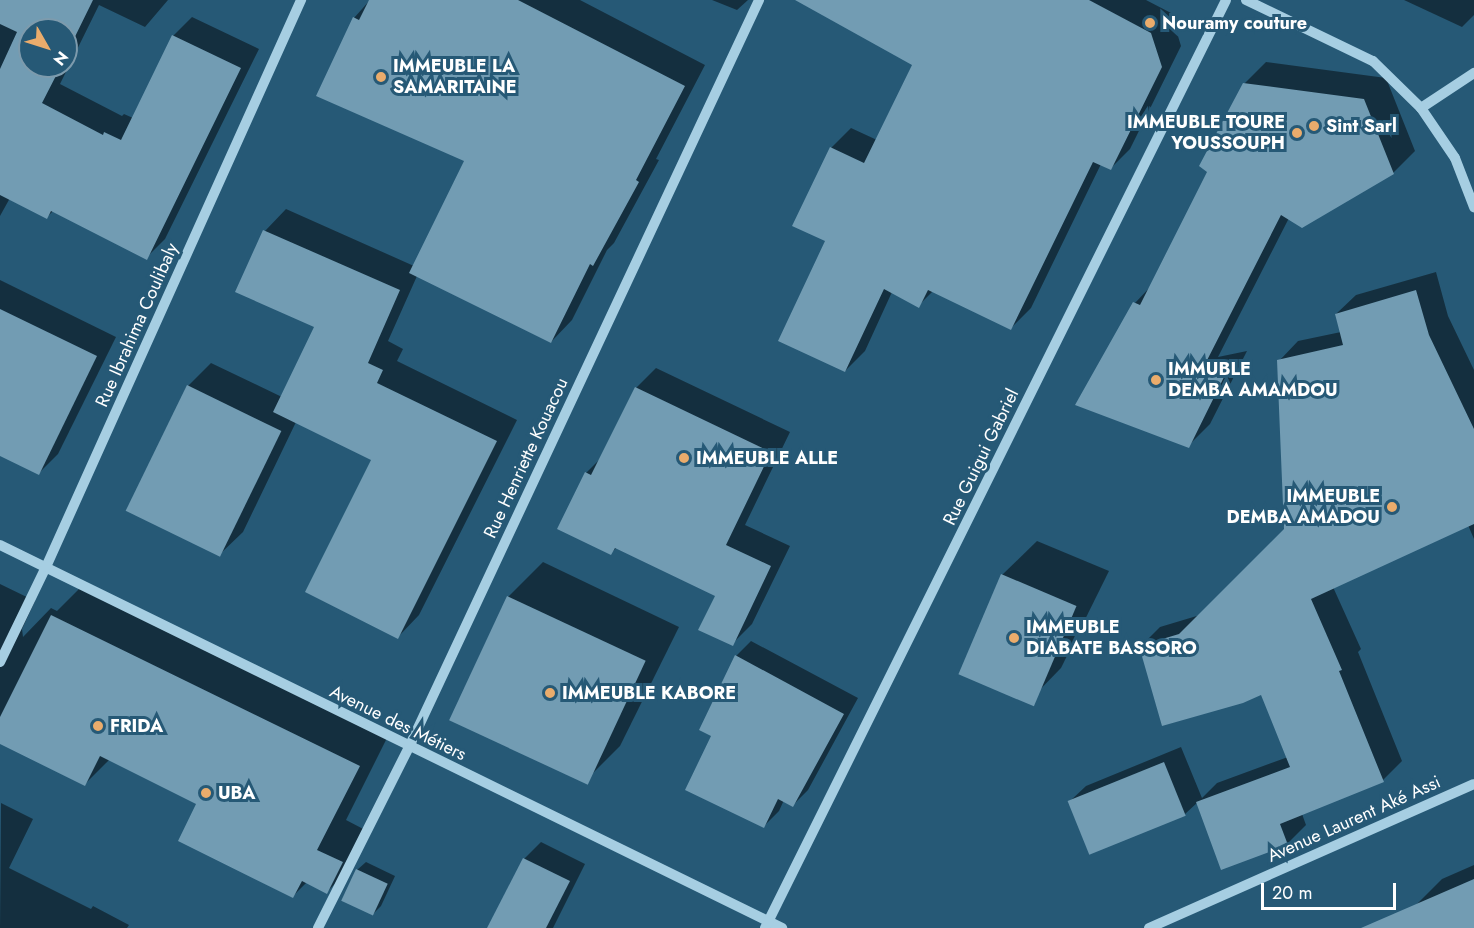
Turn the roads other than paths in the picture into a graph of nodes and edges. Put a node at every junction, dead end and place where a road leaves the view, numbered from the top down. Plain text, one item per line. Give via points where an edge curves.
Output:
1 (301, 0) edge
2 (759, 0) edge
3 (1226, 0) edge
4 (1245, 0) edge
5 (1474, 73) edge
6 (1421, 108) junction
7 (1474, 207) edge
8 (0, 545) edge
9 (46, 567) junction
10 (0, 662) edge
11 (409, 747) junction
12 (1474, 784) edge
13 (767, 925) edge
14 (318, 928) edge
15 (782, 928) edge
16 (1149, 928) edge

1 - 9 street, Rue Ibrahima Coulibaly
2 - 11 street, Rue Henriette Kouacou
3 - 13 street, Rue Guigui Gabriel
4 - 6 street via 1373,61
5 - 6 street
6 - 7 street via 1455,158
8 - 9 street, Avenue des Métiers
9 - 10 street, Rue Ibrahima Coulibaly
9 - 11 street, Avenue des Métiers
11 - 13 street, Avenue des Métiers
11 - 14 street, Rue Henriette Kouacou
12 - 16 street, Avenue Laurent Aké Assi
13 - 15 street, Avenue des Métiers

